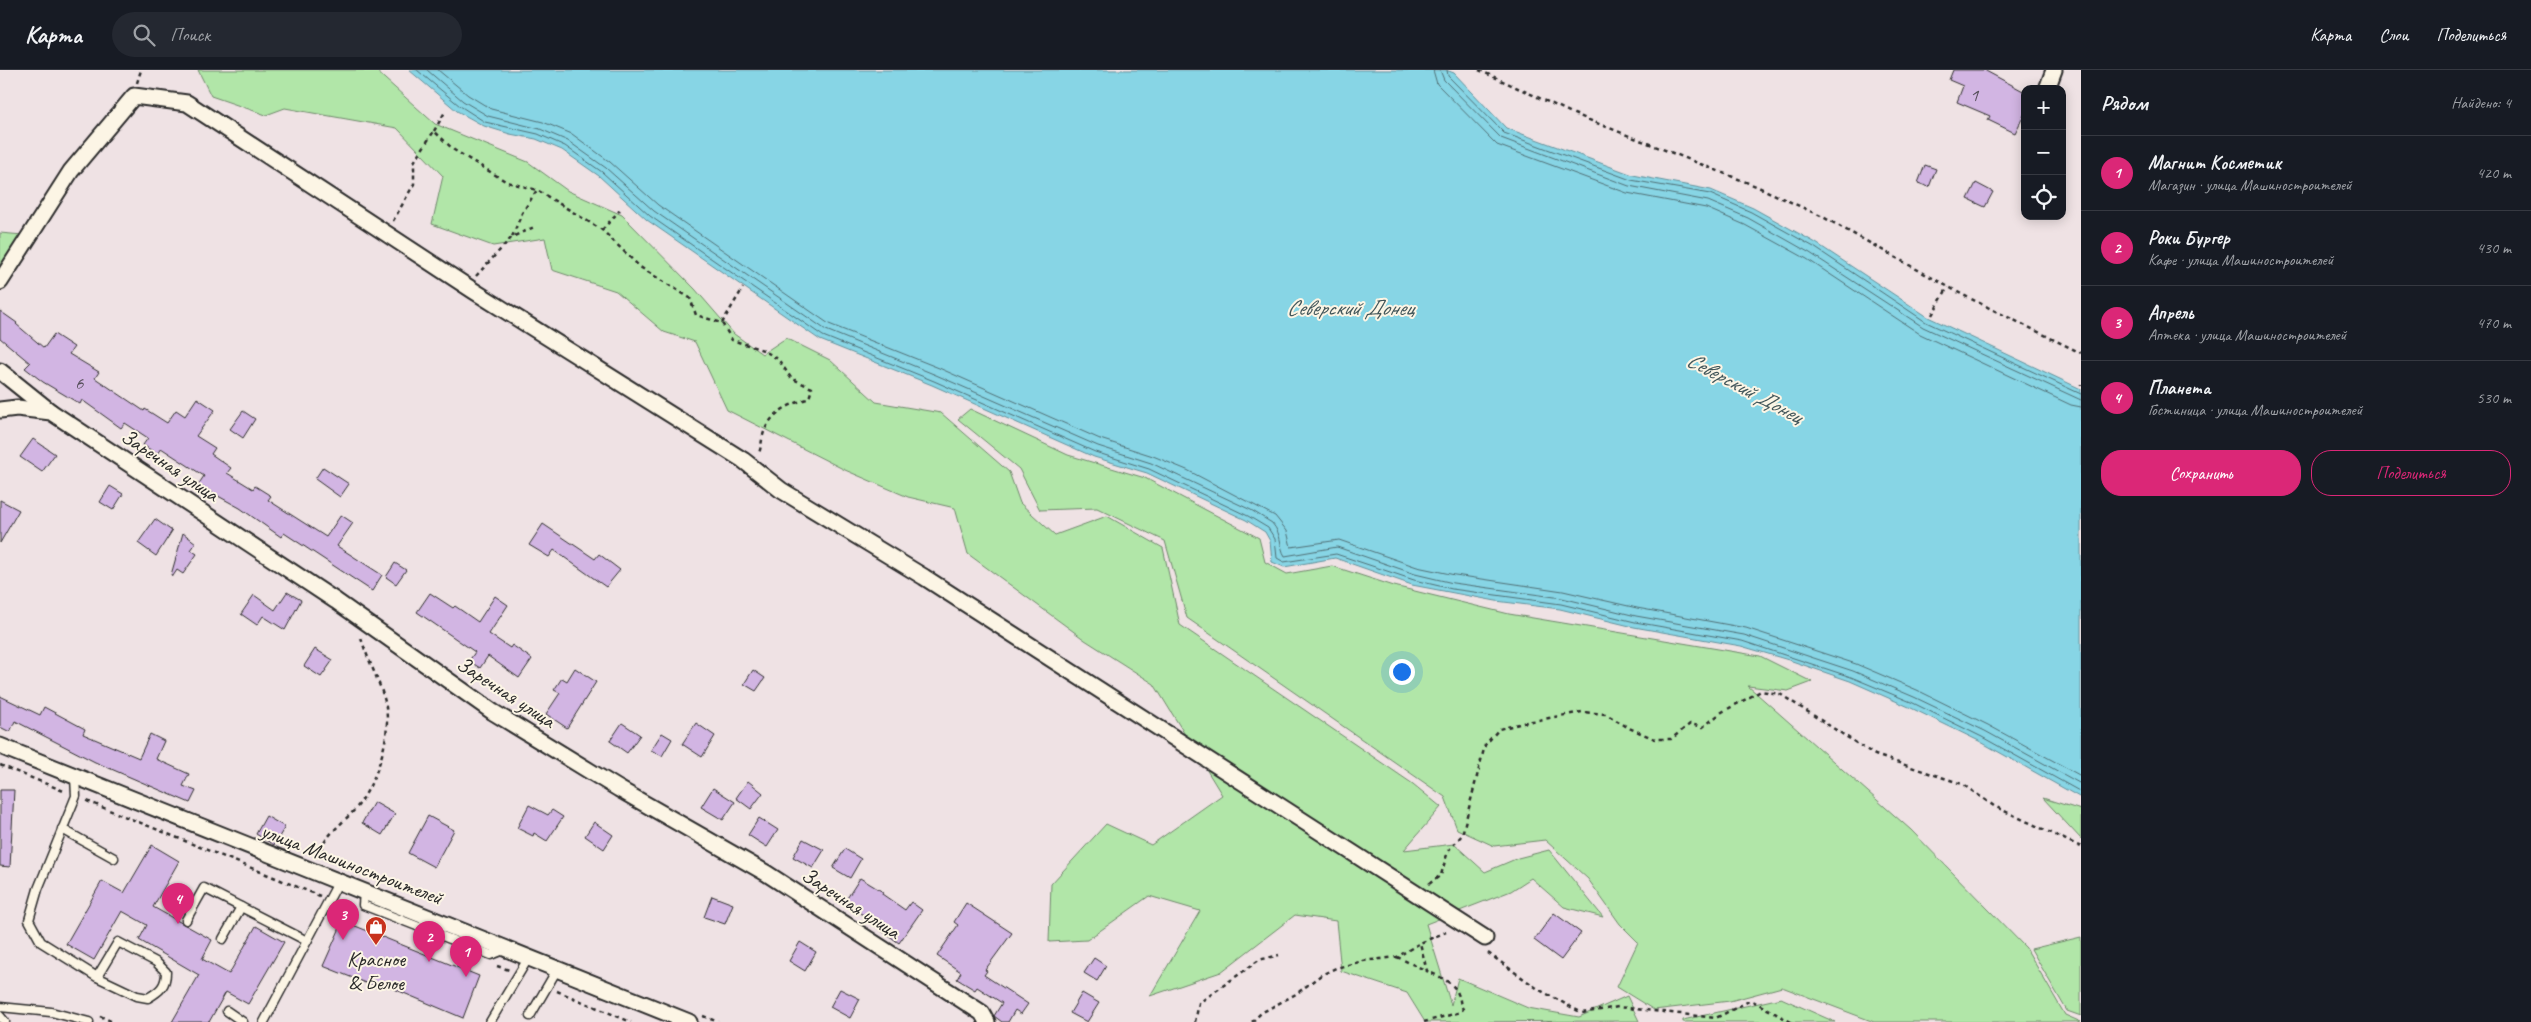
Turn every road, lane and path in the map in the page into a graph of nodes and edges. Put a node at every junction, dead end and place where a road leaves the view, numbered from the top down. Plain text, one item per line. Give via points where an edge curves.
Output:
1 (1478, 70) edge
2 (1488, 70) edge
3 (2054, 70) edge
4 (1490, 75) junction
5 (2048, 85) edge
6 (445, 112) dead end
7 (434, 131) junction
8 (537, 190) junction
9 (620, 210) dead end
10 (534, 226) dead end
11 (602, 230) junction
12 (385, 232) junction
13 (512, 237) junction
14 (0, 282) edge
15 (466, 286) junction
16 (1948, 287) junction
17 (743, 288) dead end
18 (1932, 315) dead end
19 (722, 323) junction
20 (2081, 353) edge
21 (0, 370) edge
22 (0, 410) edge
23 (51, 412) junction
24 (752, 467) junction
25 (360, 636) dead end
26 (0, 746) edge
27 (75, 777) junction
28 (62, 829) junction
29 (2081, 847) edge
30 (114, 858) dead end
31 (318, 858) dead end
32 (339, 881) junction
33 (1416, 895) junction
34 (241, 907) junction
35 (186, 920) dead end
36 (1464, 926) junction
37 (1485, 938) dead end
38 (223, 939) dead end
39 (307, 941) junction
40 (1420, 942) junction
41 (1279, 955) dead end
42 (529, 957) junction
43 (1397, 957) junction
44 (558, 968) junction
45 (1427, 971) junction
46 (97, 978) junction
47 (547, 986) junction
48 (0, 1007) edge
49 (228, 1011) dead end
50 (0, 1016) edge
51 (530, 1016) dead end
52 (5, 1022) edge
53 (89, 1022) edge
54 (243, 1022) edge
55 (264, 1022) edge
56 (490, 1022) edge
57 (631, 1022) edge
58 (689, 1022) edge
59 (987, 1022) edge
60 (1195, 1022) edge
61 (1252, 1022) edge
62 (1424, 1022) edge
63 (1792, 1022) edge

1 - 4 path
2 - 4 path
3 - 5 street
4 - 16 path via 1574,114 1756,186 1822,217
6 - 7 path
7 - 8 path via 454,150 507,182
7 - 12 path via 414,162 414,184 401,211
8 - 11 path
8 - 13 path
9 - 11 path
10 - 13 path
11 - 19 path via 640,267 690,298 696,315
12 - 14 street via 188,103 134,96 71,170
12 - 15 street
13 - 15 path
15 - 24 street
16 - 18 path
16 - 20 path
17 - 19 path
19 - 24 path via 732,340 763,350 778,359 791,378 812,388 807,399 778,411 764,433 763,446
21 - 23 street
22 - 23 street, Заречная улица via 17,408
23 - 59 street, Заречная улица via 336,601 493,712 766,873 982,1013
24 - 33 street via 781,490 924,577
25 - 31 path via 384,695 387,728 368,789 350,815 331,831
26 - 27 street, улица Машиностроителей
27 - 28 lane via 76,796
27 - 32 street, улица Машиностроителей
28 - 30 lane
28 - 46 lane via 29,920 41,942
29 - 33 path via 1994,806 1962,784 1875,755 1780,694 1761,691 1722,712 1703,727 1690,724 1671,739 1655,739 1606,714 1582,712 1499,730 1485,745 1462,835 1448,851 1441,875
32 - 39 lane
32 - 42 street, улица Машиностроителей
33 - 36 street
34 - 35 lane via 204,888
34 - 38 lane
34 - 39 lane
36 - 37 street
36 - 40 path
36 - 63 path via 1473,943 1538,988 1582,1013 1618,1007 1716,1018 1752,1000
39 - 55 lane
40 - 43 path
40 - 45 path
41 - 60 path via 1259,960 1199,1003
42 - 44 street, улица Машиностроителей
42 - 56 lane
43 - 45 path
43 - 61 path via 1336,968 1261,1013
44 - 47 lane
44 - 58 street, улица Машиностроителей
45 - 62 path via 1453,986 1463,1009
46 - 46 lane via 118,942 156,962 166,972 166,982 160,991 148,998
47 - 51 lane
47 - 57 path
48 - 53 lane via 51,1012
49 - 54 lane
50 - 52 lane

